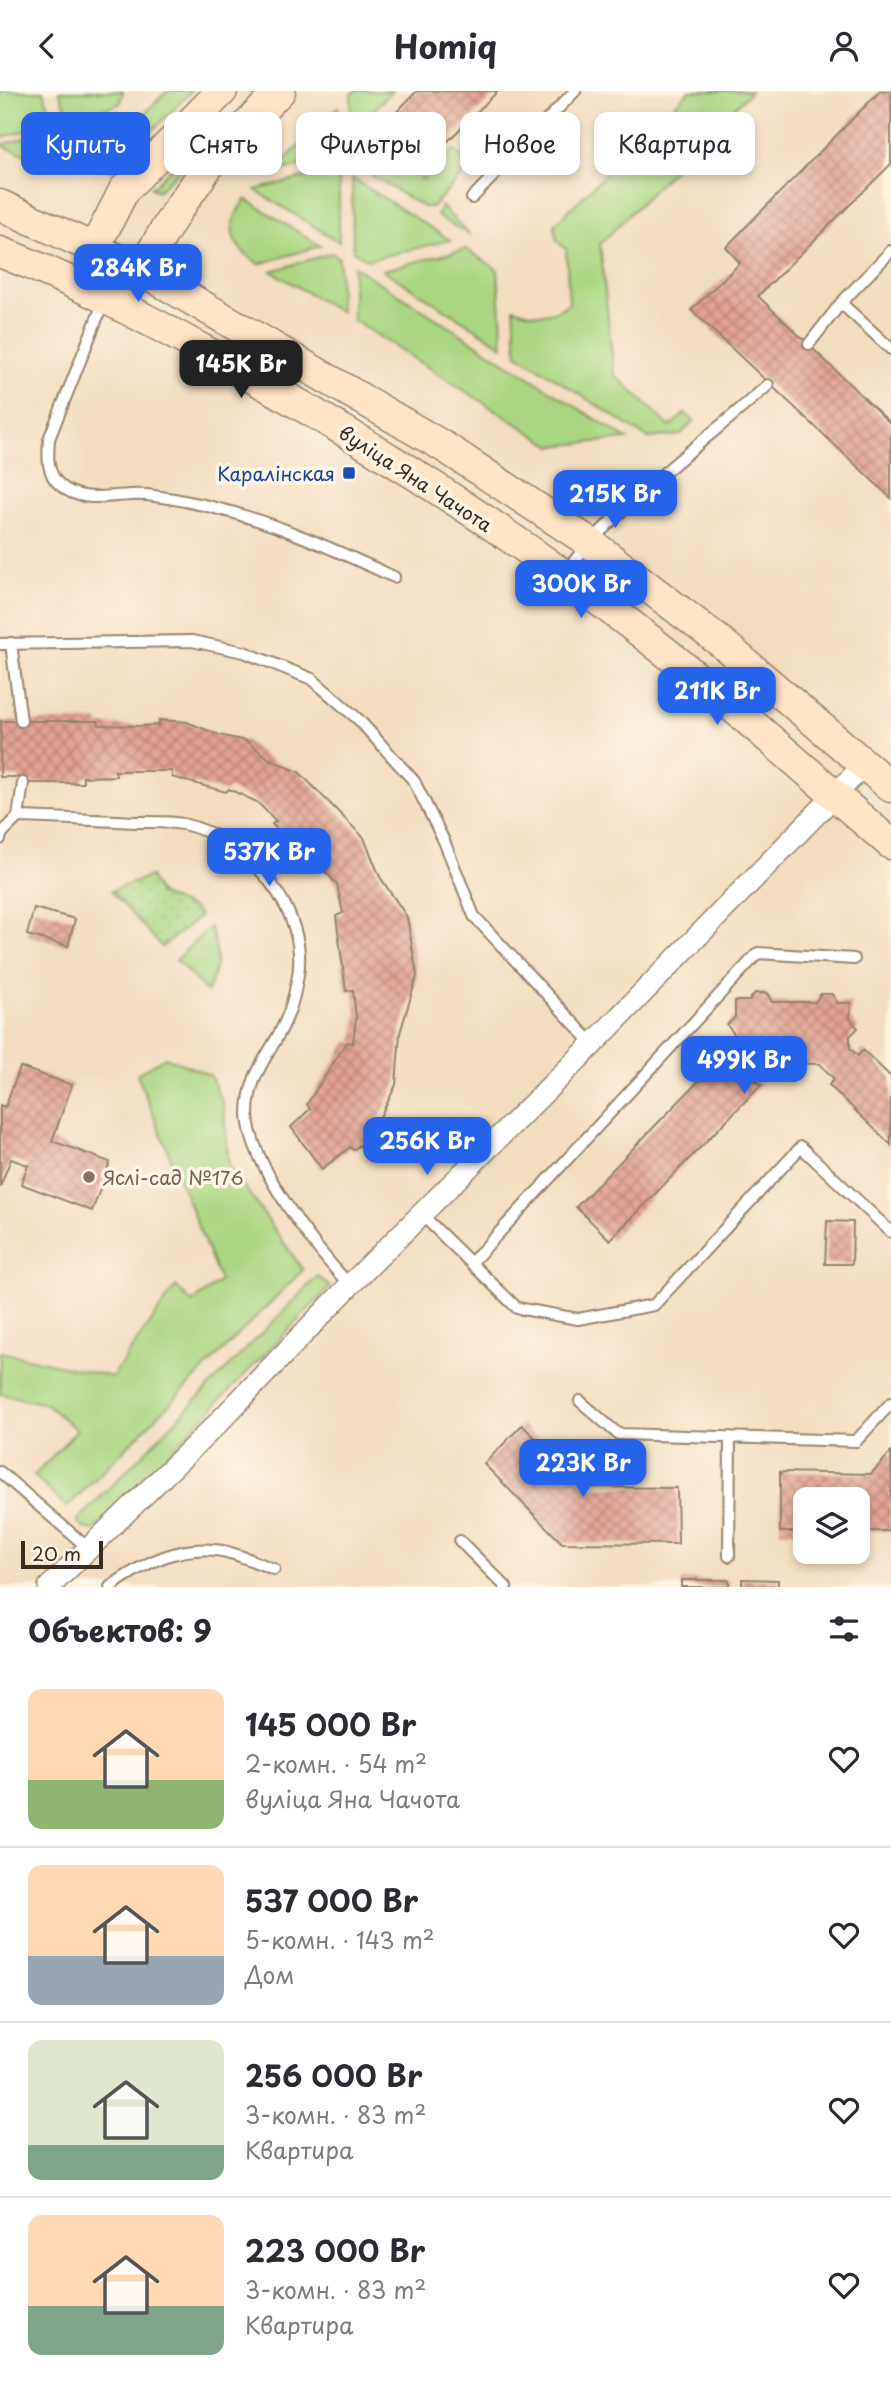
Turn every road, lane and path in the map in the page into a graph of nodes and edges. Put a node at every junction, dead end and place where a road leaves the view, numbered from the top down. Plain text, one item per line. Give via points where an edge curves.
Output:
1 (222, 91) edge
2 (280, 91) edge
3 (575, 91) edge
4 (471, 198) dead end
5 (0, 205) edge
6 (95, 247) junction
7 (891, 251) edge
8 (0, 252) edge
9 (141, 270) junction
10 (105, 297) junction
11 (841, 303) junction
12 (809, 344) dead end
13 (891, 349) edge
14 (768, 385) dead end
15 (589, 542) junction
16 (562, 576) junction
17 (394, 577) dead end
18 (6, 643) edge
19 (21, 721) dead end
20 (865, 764) junction
21 (23, 783) dead end
22 (891, 787) edge
23 (835, 796) junction
24 (18, 817) junction
25 (0, 839) edge
26 (891, 844) edge
27 (854, 959) dead end
28 (593, 1044) junction
29 (421, 1214) junction
30 (891, 1232) edge
31 (472, 1262) junction
32 (349, 1285) junction
33 (580, 1401) dead end
34 (891, 1402) edge
35 (730, 1437) junction
36 (0, 1472) edge
37 (460, 1541) dead end
38 (88, 1548) junction
39 (729, 1556) dead end
40 (274, 1569) dead end
41 (48, 1587) edge
42 (110, 1587) edge
43 (506, 1587) edge

1 - 6 main road via 124,190
2 - 9 main road via 211,162
3 - 4 lane
5 - 6 main road, вуліца Яна Чачота
6 - 9 main road, вуліца Яна Чачота
6 - 10 main road
7 - 11 lane
8 - 10 main road, вуліца Яна Чачота
9 - 10 main road
9 - 15 main road, вуліца Яна Чачота via 446,448
10 - 16 main road, вуліца Яна Чачота via 294,401
10 - 17 lane via 49,439 47,463 59,485 99,498 144,494 231,511 295,531
11 - 12 lane
11 - 13 lane
14 - 15 lane
15 - 16 lane
15 - 20 main road, вуліца Яна Чачота via 722,643
16 - 23 main road, вуліца Яна Чачота via 694,674
18 - 19 lane
18 - 28 lane via 192,641 244,652 312,679 359,720 414,781 474,916
20 - 22 main road, вуліца Яна Чачота
20 - 23 street
21 - 24 lane
23 - 26 main road, вуліца Яна Чачота
23 - 28 street
24 - 25 lane
24 - 32 lane via 184,824 226,843 257,866 283,896 296,932 298,976 289,1013 258,1067 249,1093 248,1117 256,1153 325,1259
27 - 31 lane via 758,953
28 - 29 street
29 - 31 lane
29 - 32 street
30 - 31 lane via 801,1147 654,1305 578,1319 517,1308
32 - 38 street via 216,1425
33 - 35 lane via 618,1434
34 - 35 lane via 856,1441
35 - 39 lane
36 - 38 lane
37 - 43 lane
38 - 41 street
40 - 42 lane via 222,1551 176,1552 139,1566

